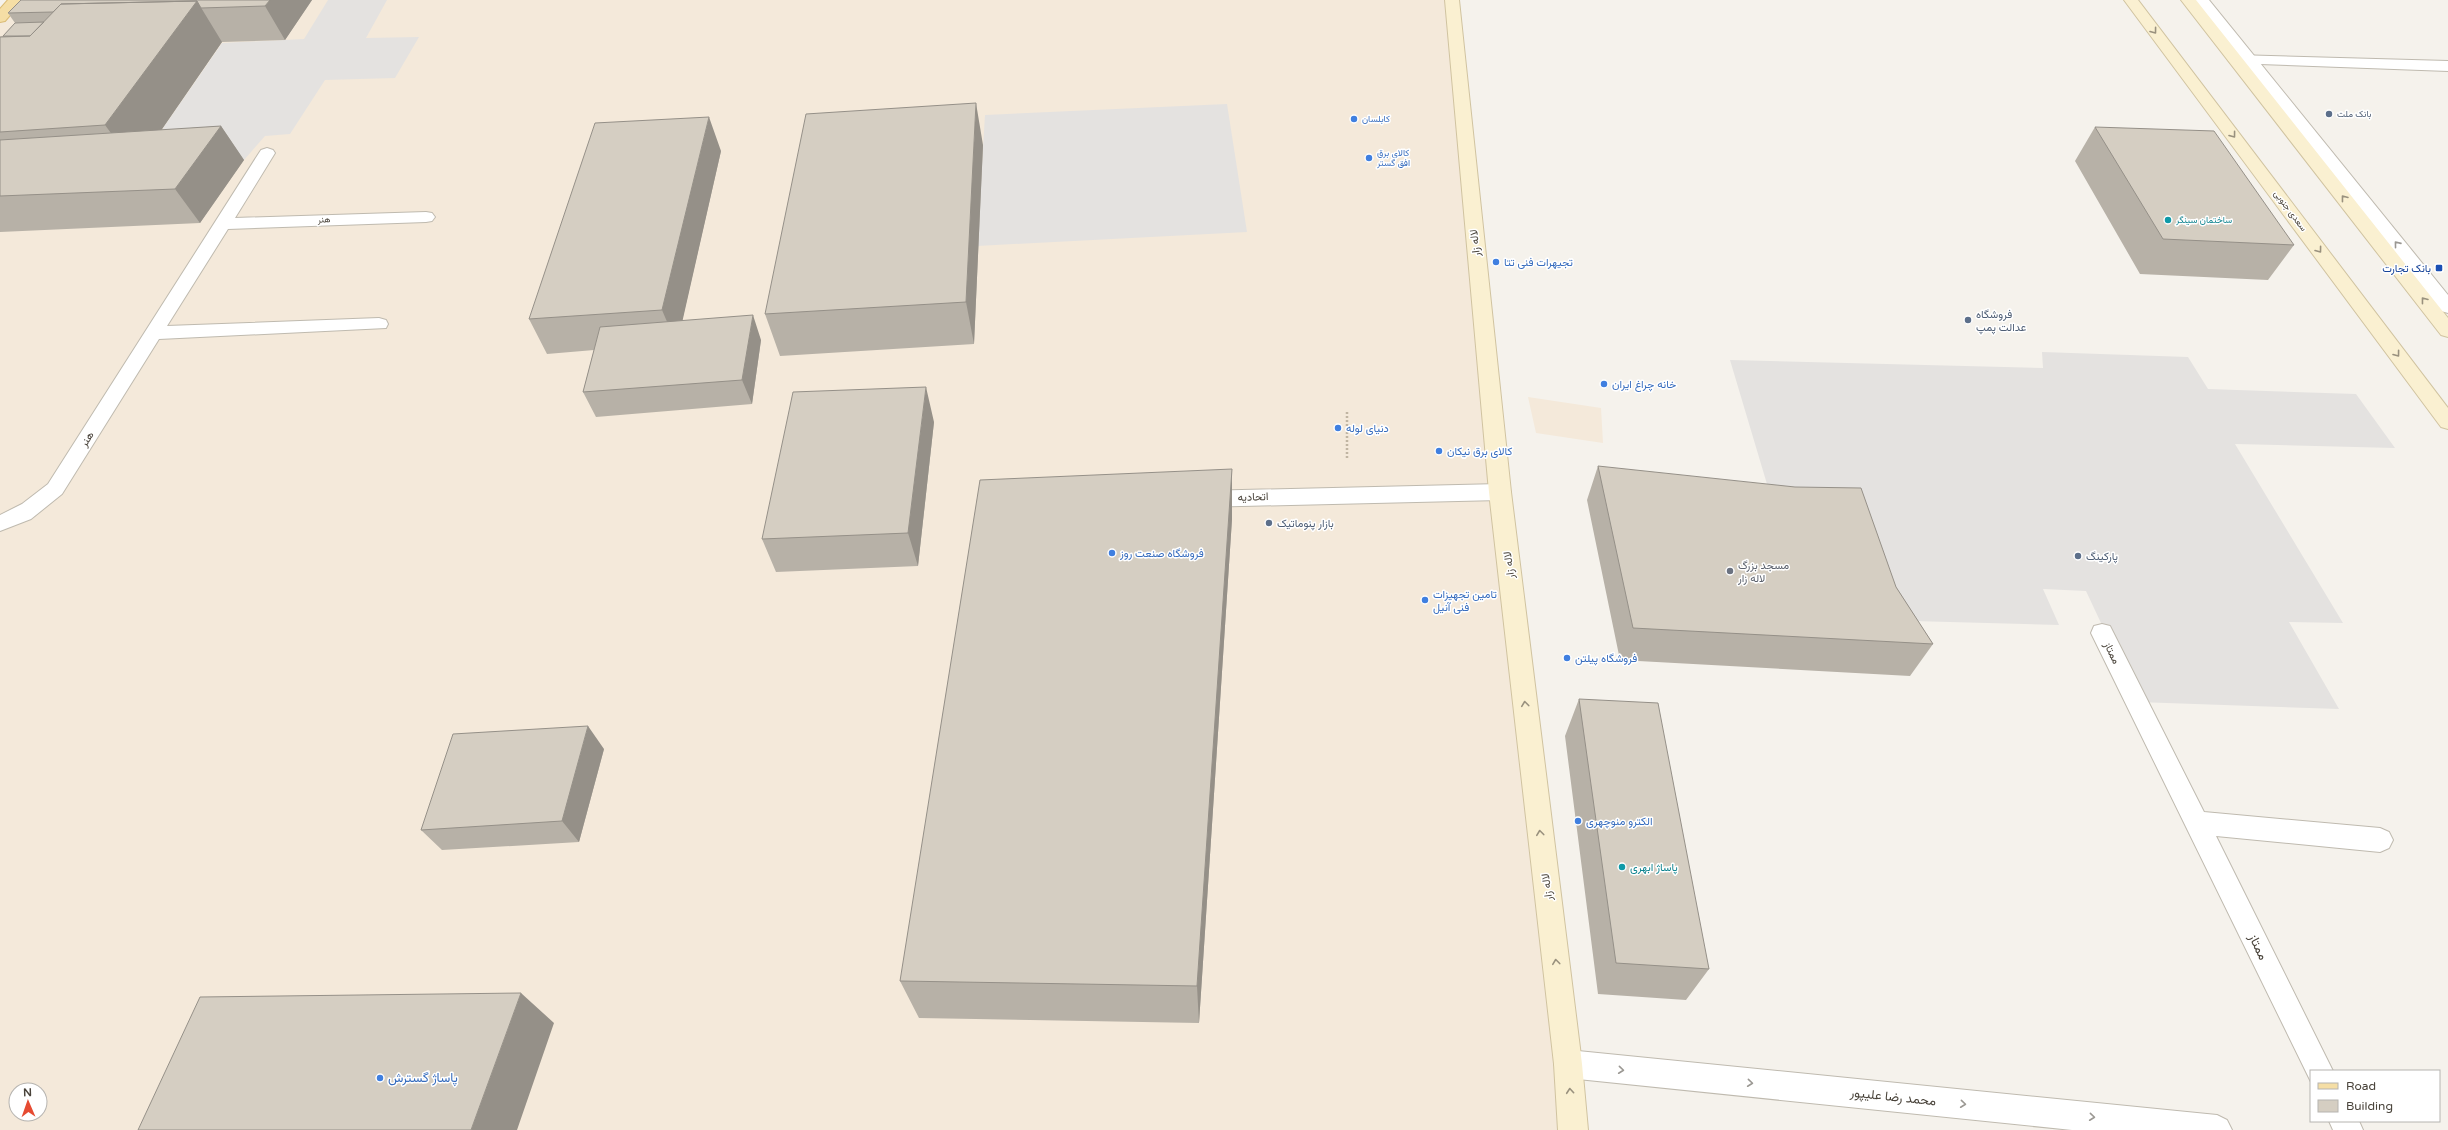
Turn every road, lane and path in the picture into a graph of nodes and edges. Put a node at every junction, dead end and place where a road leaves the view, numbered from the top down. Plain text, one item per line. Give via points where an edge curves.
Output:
1 (16, 0) edge
2 (1452, 0) edge
3 (2131, 0) edge
4 (2188, 0) edge
5 (2201, 0) edge
6 (0, 18) edge
7 (2242, 60) junction
8 (2448, 66) edge
9 (267, 153) dead end
10 (426, 217) dead end
11 (223, 224) junction
12 (2448, 307) edge
13 (379, 324) dead end
14 (2448, 331) edge
15 (154, 333) junction
16 (1347, 412) dead end
17 (2448, 422) edge
18 (1500, 492) junction
19 (1346, 494) junction
20 (1180, 499) edge
21 (0, 523) edge
22 (2102, 633) dead end
23 (2197, 823) junction
24 (2380, 840) dead end
25 (1568, 1064) junction
26 (2319, 1070) edge
27 (1573, 1130) edge
28 (2217, 1130) edge

1 - 6 main road
2 - 18 main road, لاله زار
3 -> 17 main road, سعدی جنوبی
4 - 7 main road
5 - 7 street
7 - 8 street
12 -> 7 street
14 -> 7 main road
9 - 11 street, هنر
10 - 11 street, هنر
11 - 15 street, هنر
13 - 15 street
15 - 21 street, هنر via 55,489 38,506 14,519
16 - 19 path
18 - 19 street, اتحادیه
25 -> 18 main road, لاله زار
19 - 20 street, اتحادیه
22 - 23 street, ممتاز
23 - 24 street
23 - 26 street, ممتاز
27 -> 25 main road, لاله زار
25 -> 28 street, محمد رضا علیپور

